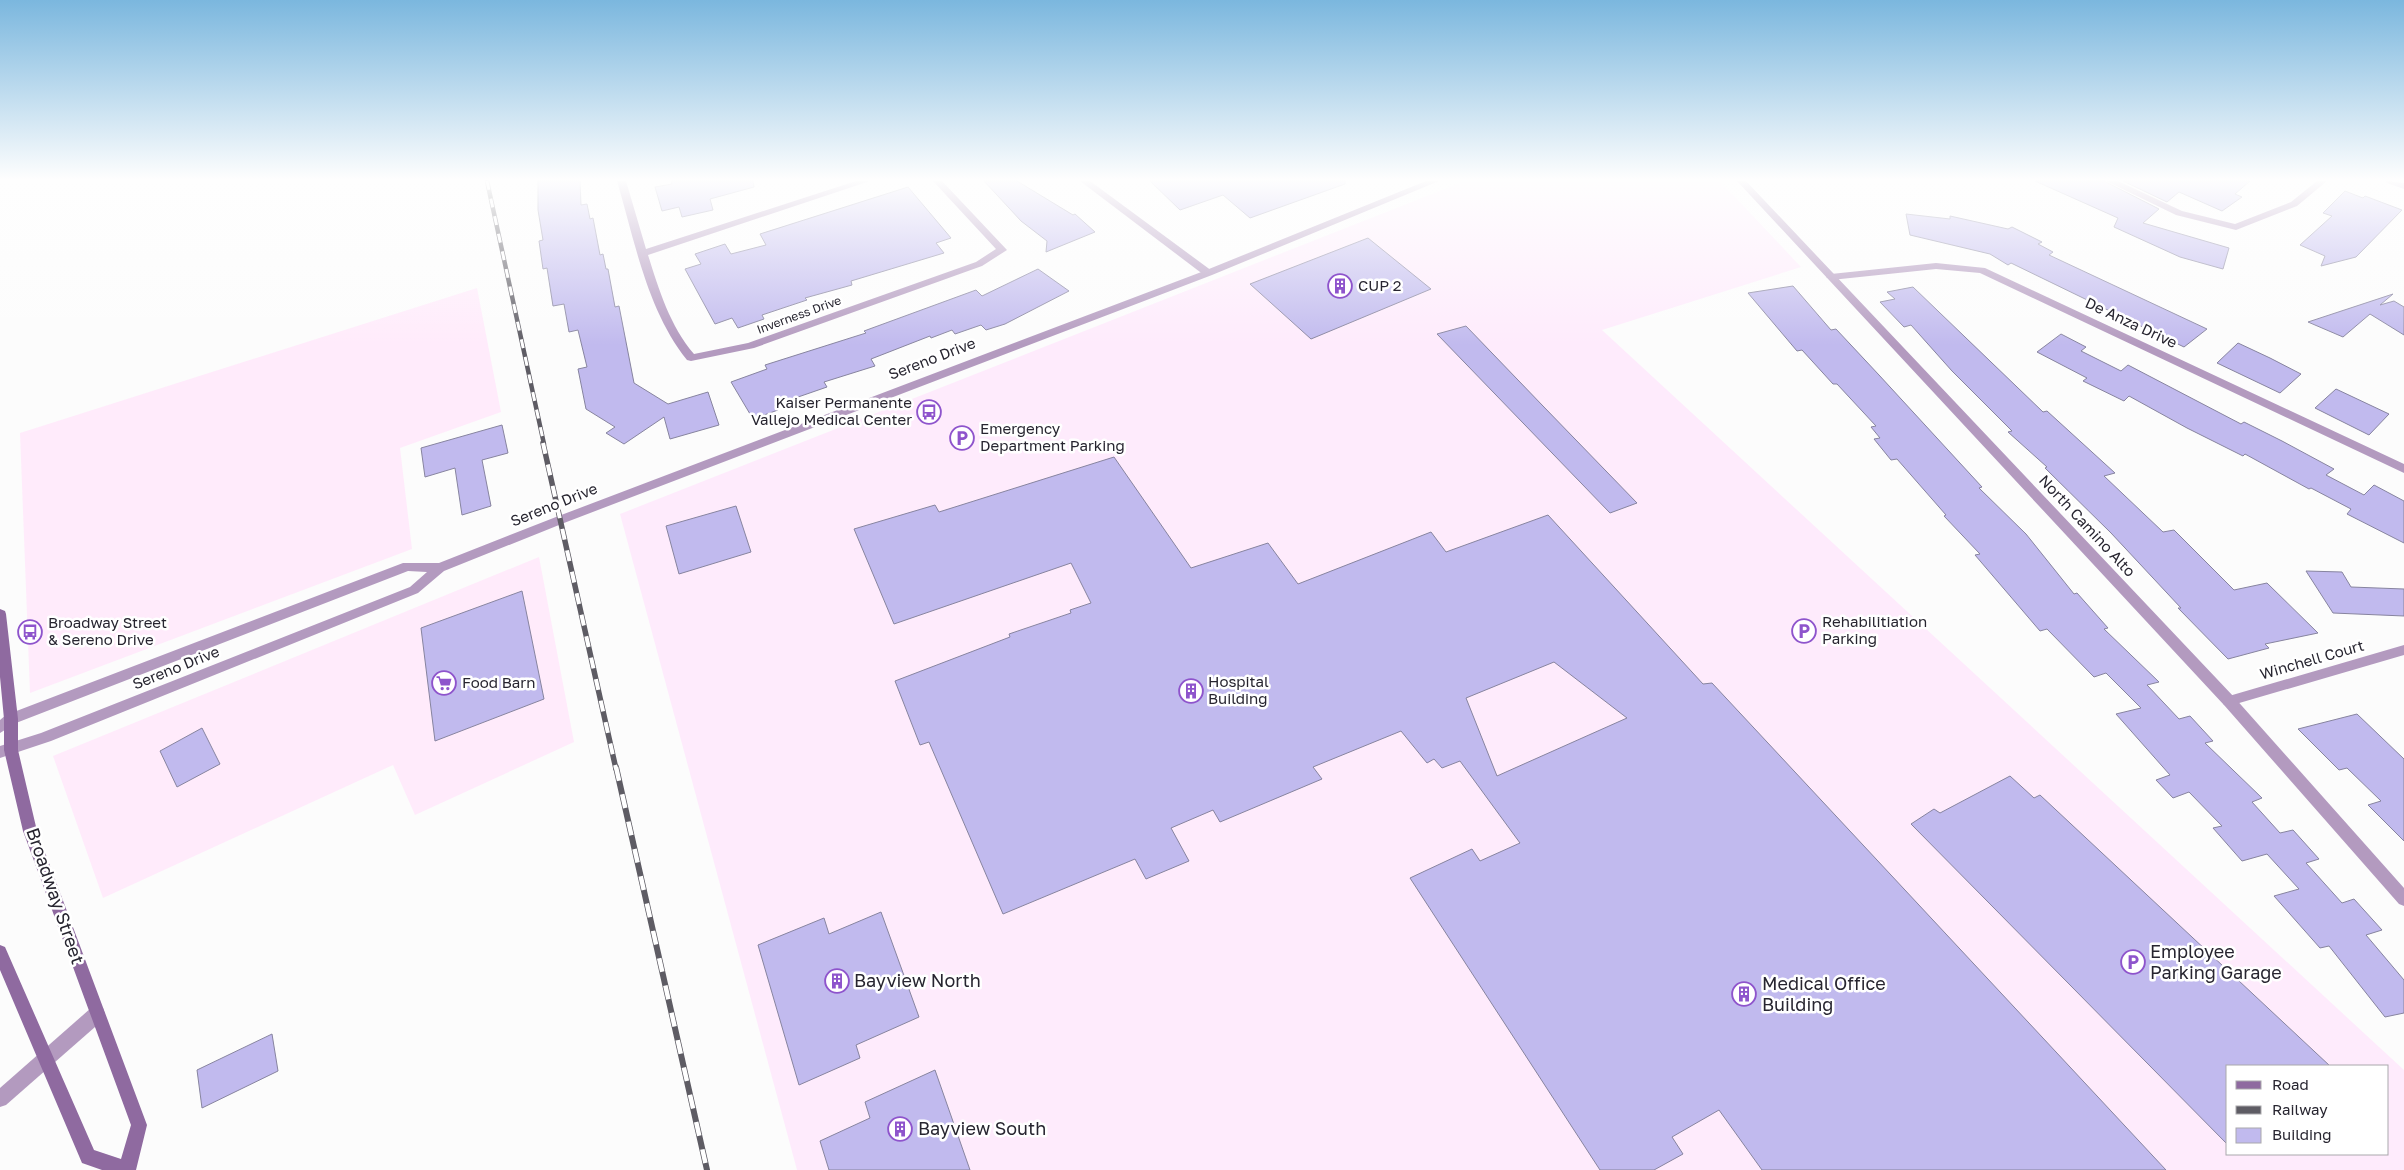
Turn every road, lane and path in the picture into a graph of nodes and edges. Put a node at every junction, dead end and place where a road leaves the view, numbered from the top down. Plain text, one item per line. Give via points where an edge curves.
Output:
1 (638, 236) edge
2 (698, 236) edge
3 (988, 236) edge
4 (1158, 236) edge
5 (1300, 236) edge
6 (1792, 236) edge
7 (644, 253) junction
8 (1208, 273) junction
9 (1831, 277) junction
10 (2404, 469) edge
11 (440, 568) junction
12 (0, 614) edge
13 (2404, 650) edge
14 (2229, 701) junction
15 (6, 723) edge
16 (6, 751) edge
17 (2404, 899) edge
18 (0, 952) edge
19 (97, 1014) junction
20 (46, 1056) junction
21 (0, 1099) edge
22 (127, 1169) edge

1 - 7 street, Inverness Drive
2 - 7 street
3 - 7 street, Inverness Drive via 1002,250 979,264 750,346 691,358 678,342 655,294
4 - 8 street
5 - 8 street, Sereno Drive
6 - 9 street, North Camino Alto
8 - 11 street, Sereno Drive via 908,385
9 - 10 street, De Anza Drive via 1936,266 1982,270
9 - 14 street, North Camino Alto
11 - 15 street, Sereno Drive via 407,566
11 - 16 street, Sereno Drive via 414,590
12 - 15 main road, Broadway Street
13 - 14 street, Winchell Court
14 - 17 street, North Camino Alto
15 - 16 main road, Broadway Street
16 - 19 main road, Broadway Street via 30,830
18 - 20 main road, Broadway Street
19 - 20 street
19 - 22 main road, Broadway Street via 139,1126
20 - 21 street
20 - 22 main road, Broadway Street via 88,1157

